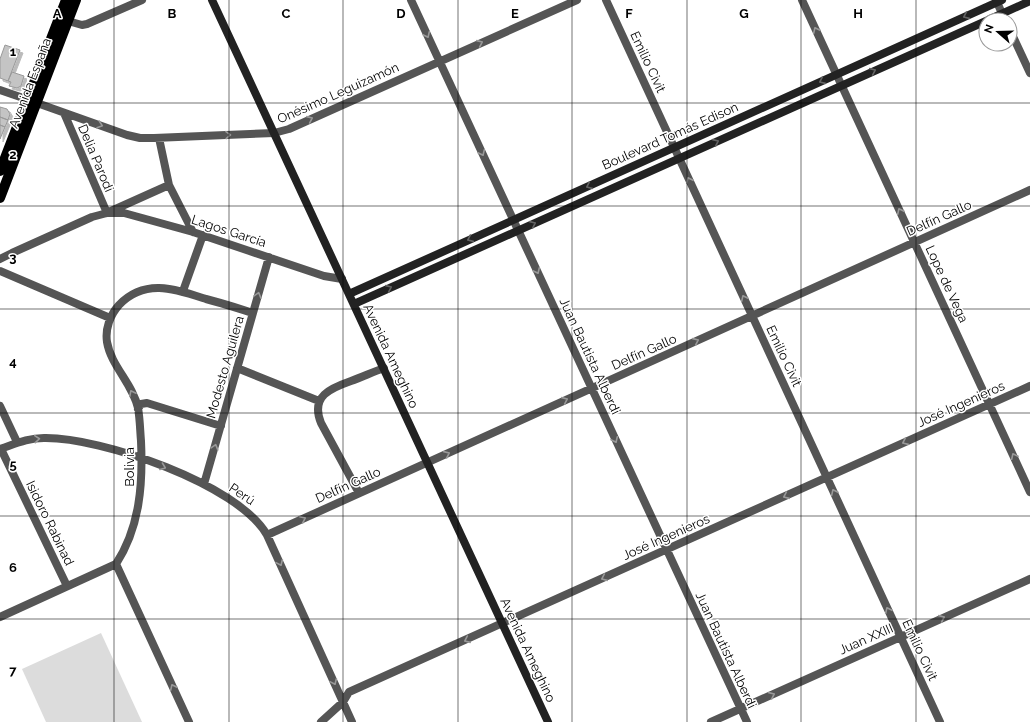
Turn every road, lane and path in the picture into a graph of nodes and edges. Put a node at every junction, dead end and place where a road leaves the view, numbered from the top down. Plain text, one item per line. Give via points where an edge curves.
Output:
1 (66, 0) edge
2 (76, 0) edge
3 (142, 0) edge
4 (212, 0) edge
5 (411, 0) edge
6 (577, 0) edge
7 (606, 0) edge
8 (802, 0) edge
9 (998, 1) edge
10 (1030, 1) edge
11 (1002, 12) edge
12 (1012, 12) edge
13 (68, 21) junction
14 (978, 24) edge
15 (1018, 47) edge
16 (440, 62) junction
17 (1030, 73) edge
18 (836, 74) junction
19 (842, 85) junction
20 (0, 90) edge
21 (32, 101) junction
22 (64, 113) junction
23 (274, 133) junction
24 (159, 138) junction
25 (674, 148) junction
26 (679, 158) junction
27 (0, 171) edge
28 (169, 185) junction
29 (1030, 190) edge
30 (0, 198) edge
31 (107, 213) junction
32 (513, 220) junction
33 (518, 230) junction
34 (193, 232) junction
35 (203, 235) junction
36 (914, 243) junction
37 (0, 249) edge
38 (16, 251) junction
39 (269, 257) junction
40 (0, 260) edge
41 (0, 271) edge
42 (342, 279) junction
43 (183, 291) junction
44 (349, 294) junction
45 (354, 304) junction
46 (253, 313) junction
47 (752, 316) junction
48 (110, 318) junction
49 (237, 368) junction
50 (384, 368) junction
51 (1030, 386) edge
52 (592, 388) junction
53 (319, 401) junction
54 (990, 404) junction
55 (0, 406) edge
56 (138, 409) junction
57 (221, 426) junction
58 (17, 442) junction
59 (1, 449) edge
60 (142, 459) junction
61 (427, 462) junction
62 (827, 478) junction
63 (204, 484) junction
64 (1030, 492) edge
65 (359, 493) junction
66 (267, 535) junction
67 (666, 550) junction
68 (116, 564) junction
69 (1030, 579) edge
70 (67, 586) junction
71 (0, 617) edge
72 (502, 624) junction
73 (901, 637) junction
74 (343, 702) junction
75 (740, 709) junction
76 (189, 722) edge
77 (321, 722) edge
78 (352, 722) edge
79 (548, 722) edge
80 (711, 722) edge
81 (747, 722) edge
82 (940, 722) edge

1 - 13 main road via 64,17
1 - 21 main road, Avenida España
2 - 13 main road, Avenida España
3 - 13 street via 85,25
4 - 23 main road, Avenida Ameghino
5 -> 16 street, Juan Bautista Alberdi
16 -> 6 street, Onésimo Leguizamón
7 - 25 street, Emilio Civit
18 -> 8 street, Lope de Vega
9 - 11 street
9 -> 18 main road, Boulevard Tomás Edison
10 - 12 main road, Boulevard Tomás Edison
13 - 21 main road, Avenida España
19 -> 14 main road, Boulevard Tomás Edison
15 - 17 street
23 -> 16 street, Onésimo Leguizamón via 289,129
16 -> 32 street, Juan Bautista Alberdi
18 - 19 street, Lope de Vega
18 -> 25 main road, Boulevard Tomás Edison
26 -> 19 main road, Boulevard Tomás Edison
36 -> 19 street, Lope de Vega
20 - 21 street, Onésimo Leguizamón
21 - 22 street, Onésimo Leguizamón
21 - 27 main road, Avenida España
21 - 30 main road, Avenida España
22 -> 24 street, Onésimo Leguizamón via 131,136
22 - 31 street, Delia Parodi
24 -> 23 street, Onésimo Leguizamón
23 - 42 main road, Avenida Ameghino
24 - 28 street
25 - 26 street, Emilio Civit
25 -> 32 main road, Boulevard Tomás Edison
33 -> 26 main road, Boulevard Tomás Edison
47 -> 26 street, Emilio Civit
28 - 31 street, Lagos García
28 - 34 street
29 - 36 street, Delfín Gallo
31 - 34 street, Lagos García via 133,214
31 - 38 street, Lagos García via 88,218
32 - 33 street, Juan Bautista Alberdi
32 -> 44 main road, Boulevard Tomás Edison
45 -> 33 main road, Boulevard Tomás Edison
33 -> 52 street, Juan Bautista Alberdi
34 - 35 street, Lagos García
35 - 39 street, Lagos García
35 - 43 street
36 - 47 street, Delfín Gallo
36 - 54 street, Lope de Vega
37 - 38 street
38 - 40 street, Lagos García
39 - 42 street, Lagos García via 328,277
46 -> 39 street, Modesto Aguilera
41 - 48 street
42 - 44 main road, Avenida Ameghino
43 - 46 street
43 - 48 street via 163,288 143,290 124,301
44 - 45 main road, Avenida Ameghino
45 - 50 main road, Avenida Ameghino
46 - 49 street, Modesto Aguilera
52 -> 47 street, Delfín Gallo
47 - 62 street, Emilio Civit
56 -> 48 street, Bolivia via 108,346
49 - 53 street
49 - 57 street, Modesto Aguilera
50 - 53 street via 332,388
50 - 61 main road, Avenida Ameghino
51 - 54 street, José Ingenieros
61 -> 52 street, Delfín Gallo
52 -> 67 street, Juan Bautista Alberdi
53 - 65 street via 320,419
54 -> 62 street, José Ingenieros
64 -> 54 street, Lope de Vega
55 - 58 street
56 - 57 street via 147,403
56 - 60 street, Bolivia
63 -> 57 street, Modesto Aguilera
58 - 59 street, Perú
58 -> 60 street, Perú via 44,438 72,440 110,448
59 - 70 street, Isidoro Rabinad
60 -> 63 street, Perú
60 - 68 street, Bolivia via 142,486 137,514 129,540
61 - 65 street, Delfín Gallo
61 - 72 main road, Avenida Ameghino
62 -> 67 street, José Ingenieros
73 -> 62 street, Emilio Civit
63 - 66 street, Perú via 248,512
66 -> 65 street, Delfín Gallo
66 -> 74 street, Perú
67 -> 72 street, José Ingenieros
67 - 75 street, Juan Bautista Alberdi
68 - 70 street
76 -> 68 street
73 -> 69 street, Juan XXIII
70 - 71 street
72 -> 74 street, José Ingenieros via 350,692
72 - 79 main road, Avenida Ameghino
75 -> 73 street, Juan XXIII
73 - 82 street, Emilio Civit
74 - 77 street, José Ingenieros
74 - 78 street, Perú
75 - 80 street, Juan XXIII
75 - 81 street, Juan Bautista Alberdi

